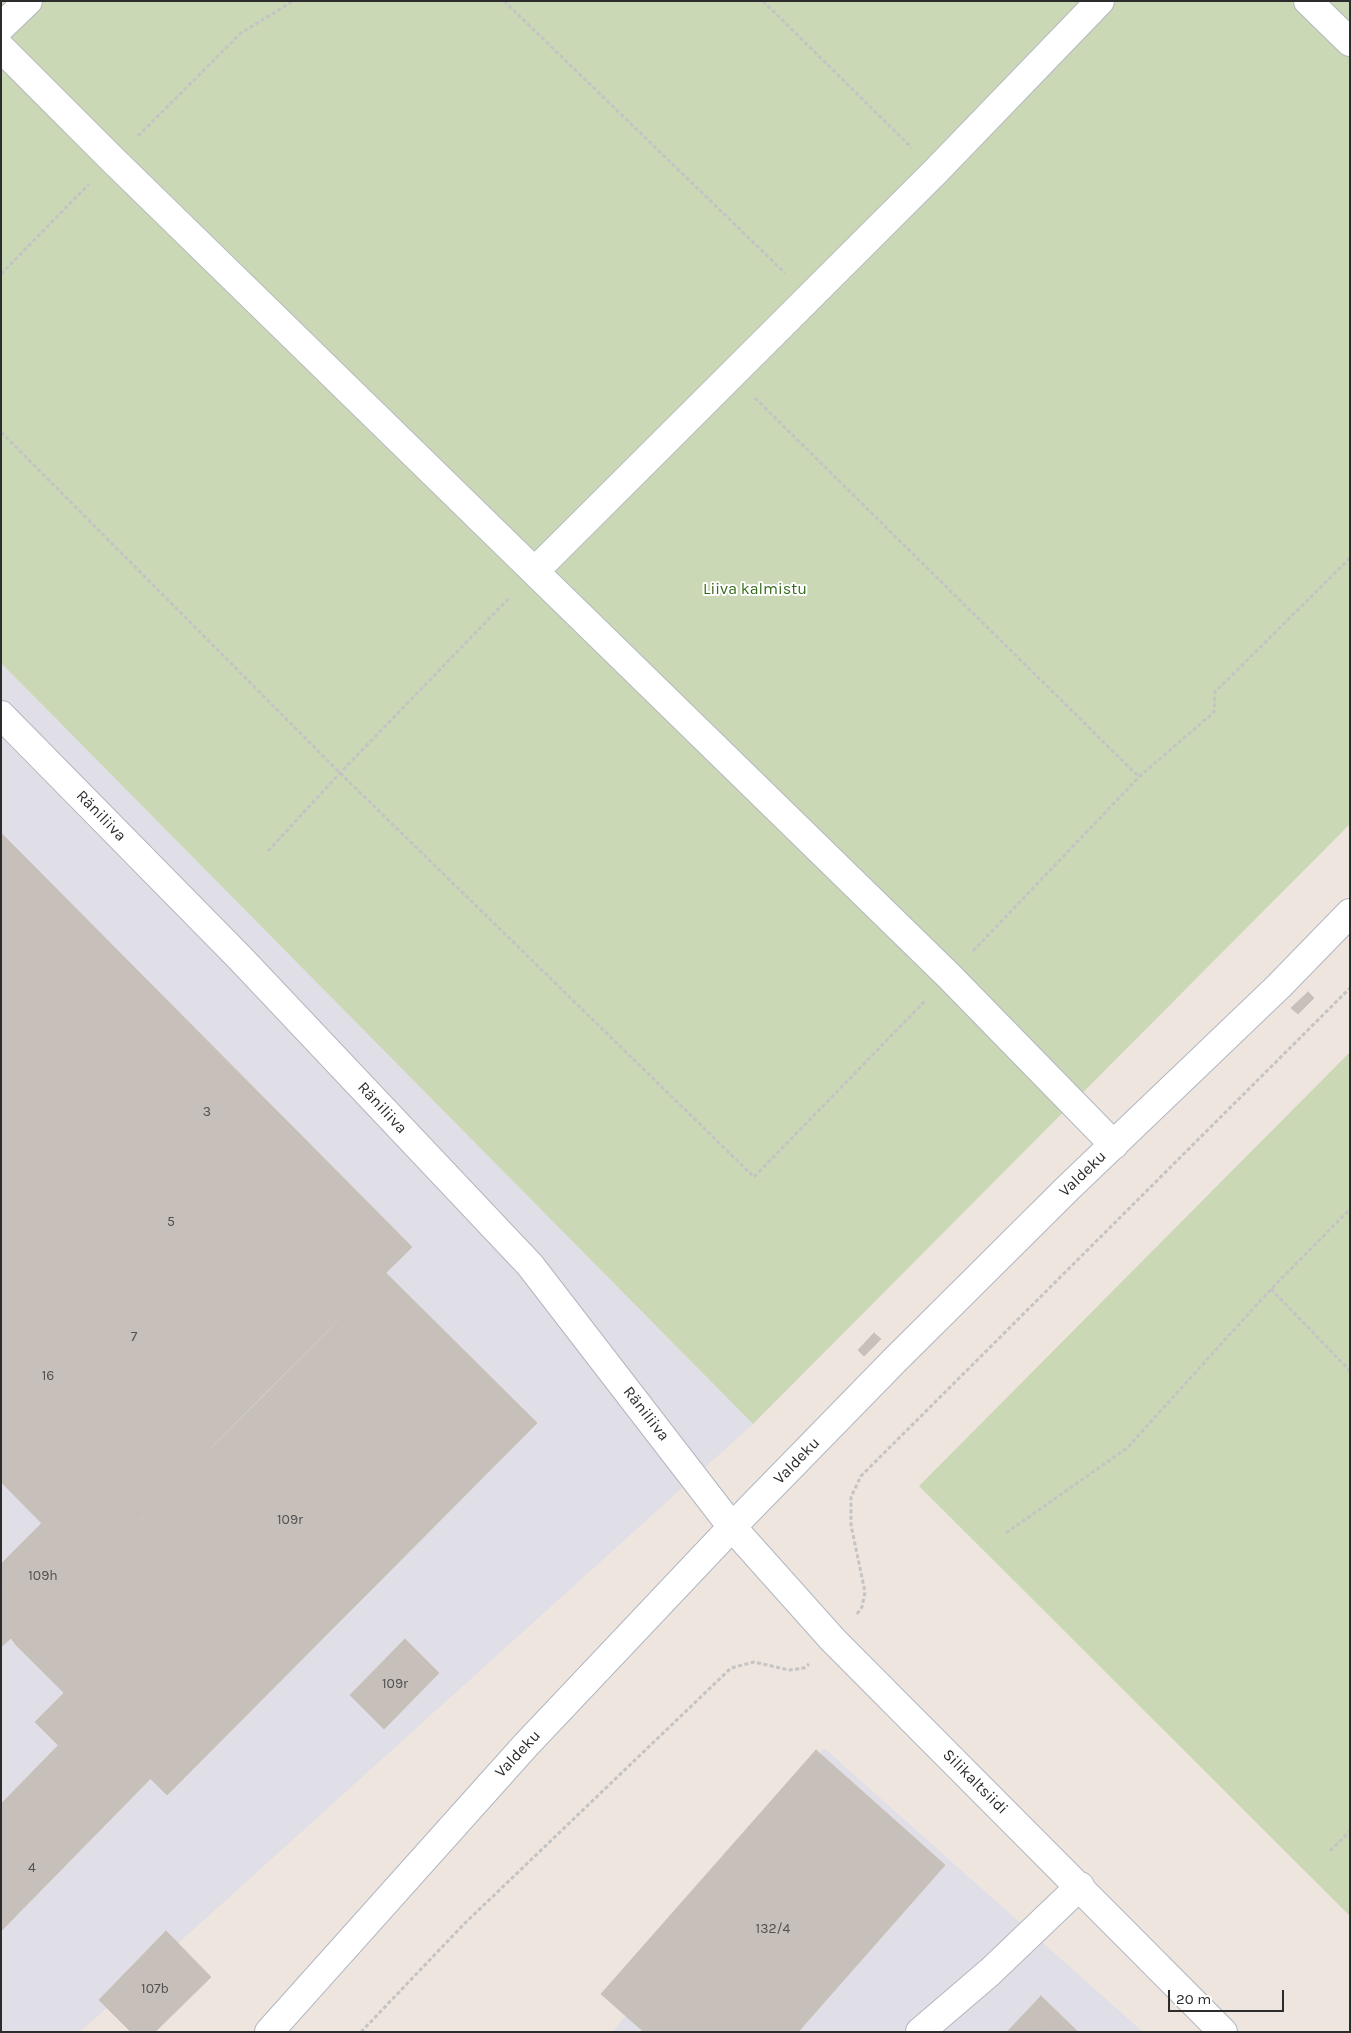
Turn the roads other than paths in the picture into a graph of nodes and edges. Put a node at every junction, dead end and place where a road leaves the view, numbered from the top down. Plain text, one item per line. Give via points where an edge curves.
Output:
1 (28, 1) edge
2 (1100, 1) edge
3 (1308, 1) edge
4 (1, 27) edge
5 (1350, 42) edge
6 (1, 48) edge
7 (536, 571) junction
8 (1, 715) edge
9 (1350, 913) edge
10 (1114, 1145) junction
11 (732, 1527) junction
12 (1080, 1886) junction
13 (269, 2032) edge
14 (920, 2032) edge
15 (1223, 2032) edge

1 - 4 street
2 - 7 street via 936,171
3 - 5 street
6 - 7 street
7 - 10 street via 949,976
8 - 11 street, Räniliiva via 247,965 530,1265
9 - 10 street, Valdeku
10 - 11 street, Valdeku via 901,1354
11 - 12 street, Silikaltsiidi via 833,1640
11 - 13 street, Valdeku via 526,1746
12 - 14 street via 990,1972
12 - 15 street, Silikaltsiidi

